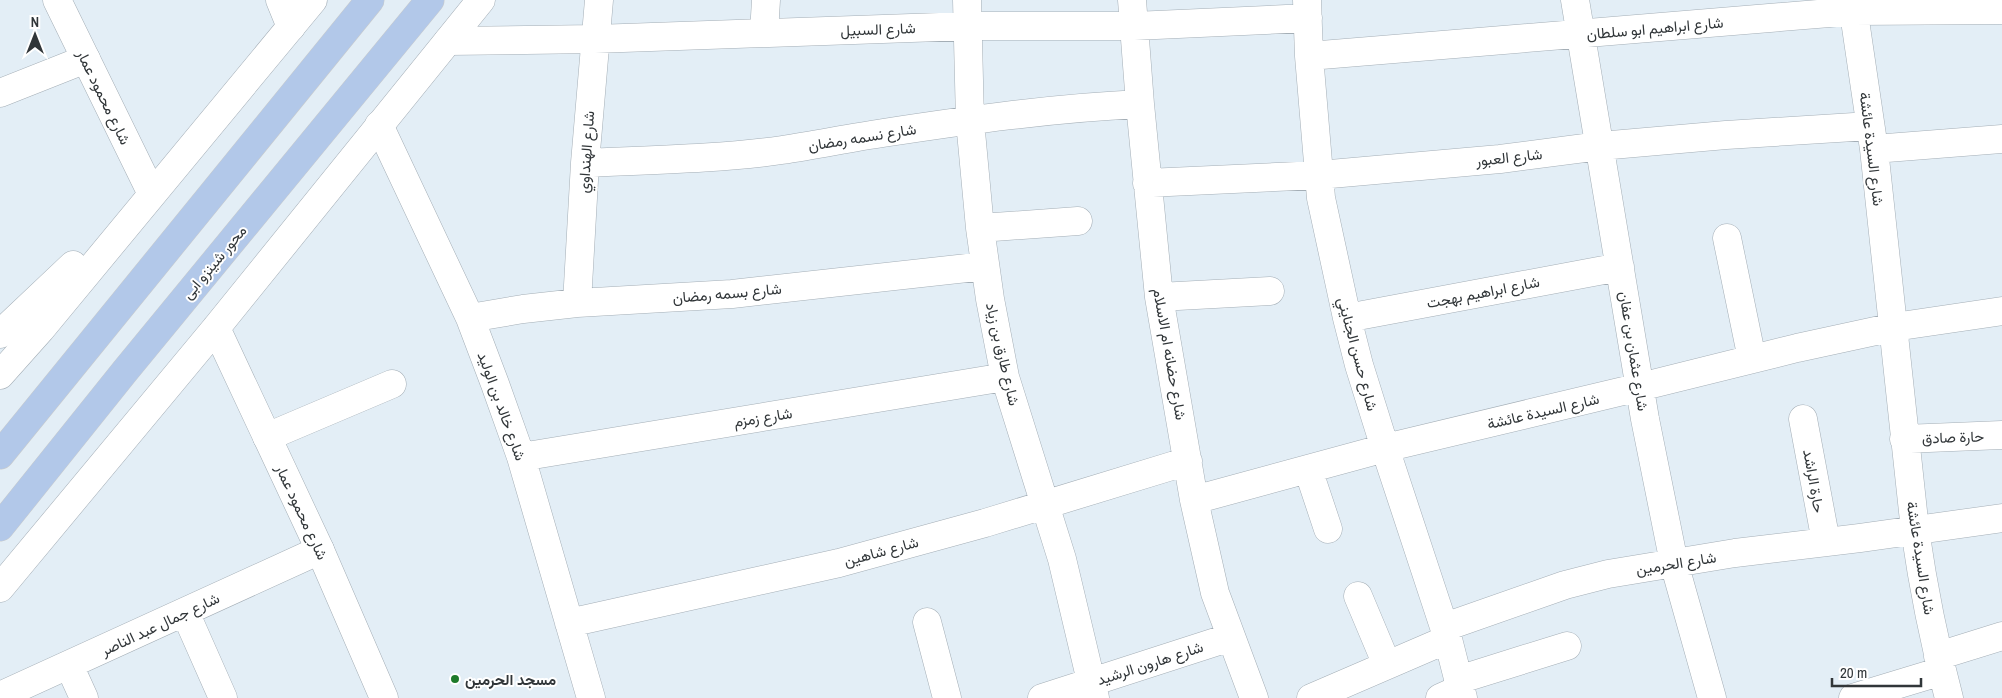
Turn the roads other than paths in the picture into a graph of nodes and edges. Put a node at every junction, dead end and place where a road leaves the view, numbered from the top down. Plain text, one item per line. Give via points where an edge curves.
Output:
1 (57, 0) edge
2 (280, 0) edge
3 (313, 0) edge
4 (370, 0) edge
5 (430, 0) edge
6 (481, 0) edge
7 (599, 0) edge
8 (766, 0) edge
9 (1575, 0) edge
10 (1853, 5) edge
11 (1307, 9) edge
12 (2002, 10) edge
13 (967, 13) edge
14 (1133, 13) edge
15 (290, 28) junction
16 (764, 33) junction
17 (1581, 34) junction
18 (596, 39) junction
19 (448, 41) junction
20 (1308, 56) junction
21 (86, 59) junction
22 (0, 93) edge
23 (1140, 104) junction
24 (970, 121) junction
25 (380, 125) junction
26 (1872, 138) junction
27 (2002, 139) edge
28 (1600, 146) junction
29 (585, 163) junction
30 (1319, 175) junction
31 (1147, 183) junction
32 (152, 194) junction
33 (1078, 221) dead end
34 (980, 228) junction
35 (1727, 238) dead end
36 (73, 265) dead end
37 (985, 266) junction
38 (1620, 267) junction
39 (1270, 291) dead end
40 (1159, 298) junction
41 (577, 303) junction
42 (2002, 312) edge
43 (470, 318) junction
44 (1347, 318) junction
45 (216, 328) junction
46 (1894, 328) junction
47 (0, 334) edge
48 (1752, 359) junction
49 (0, 375) edge
50 (1005, 377) junction
51 (392, 384) dead end
52 (1640, 388) junction
53 (1803, 419) dead end
54 (2002, 435) edge
55 (266, 437) junction
56 (1904, 439) junction
57 (1385, 448) junction
58 (0, 455) edge
59 (521, 457) junction
60 (1188, 461) junction
61 (1308, 469) junction
62 (1194, 500) junction
63 (1046, 504) junction
64 (2002, 518) edge
65 (0, 527) edge
66 (1328, 529) dead end
67 (1915, 530) junction
68 (1826, 542) junction
69 (320, 550) junction
70 (1674, 562) junction
71 (0, 588) edge
72 (1358, 596) dead end
73 (185, 612) junction
74 (927, 622) dead end
75 (569, 624) junction
76 (1446, 633) junction
77 (2002, 636) edge
78 (1231, 637) junction
79 (1567, 646) dead end
80 (1940, 664) junction
81 (69, 665) junction
82 (1387, 665) junction
83 (1093, 690) edge
84 (1455, 691) edge
85 (0, 696) edge
86 (1704, 696) edge
87 (84, 698) edge
88 (222, 698) edge
89 (384, 698) edge
90 (591, 698) edge
91 (946, 698) edge
92 (1042, 698) edge
93 (1254, 698) edge
94 (1311, 698) edge
95 (1853, 698) edge
96 (1949, 698) edge

1 - 21 street, شارع محمود عمار
2 - 15 street
3 - 15 street
4 - 58 main road
5 - 65 main road, محور شينزو ابى via 124,371
6 - 19 street
7 - 18 street, شارع الهنداوي
8 - 16 street
9 - 17 street, شارع عثمان بن عفان
10 - 12 street, شارع ابراهيم ابو سلطان
10 - 17 street, شارع ابراهيم ابو سلطان
10 - 26 street, شارع السيدة عائشة
11 - 14 street, شارع السبيل
11 - 20 street, شارع حسن الجنايني
13 - 14 street, شارع السبيل
13 - 16 street, شارع السبيل
13 - 24 street, شارع طارق بن زياد
14 - 23 street, شارع حضانه ام الاسلام
15 - 32 street
16 - 18 street, شارع السبيل
17 - 20 street, شارع ابراهيم ابو سلطان
17 - 28 street, شارع عثمان بن عفان
18 - 19 street, شارع السبيل
18 - 29 street, شارع الهنداوي
19 - 25 street
20 - 30 street, شارع حسن الجنايني
21 - 22 street
21 - 32 street, شارع محمود عمار
23 - 24 street, شارع نسمه رمضان
23 - 31 street, شارع حضانه ام الاسلام
24 - 29 street, شارع نسمه رمضان via 780,150
24 - 34 street, شارع طارق بن زياد
25 - 43 street, شارع خالد بن الوليد
25 - 45 street
26 - 27 street, شارع العبور
26 - 28 street, شارع العبور via 1726,135
26 - 46 street, شارع السيدة عائشة
28 - 30 street, شارع العبور via 1500,159
28 - 38 street, شارع عثمان بن عفان
29 - 41 street, شارع الهنداوي
30 - 31 street, شارع العبور
30 - 44 street, شارع حسن الجنايني
31 - 40 street, شارع حضانه ام الاسلام
32 - 49 street
33 - 34 street
34 - 37 street, شارع طارق بن زياد
35 - 48 street
36 - 47 street
37 - 41 street, شارع بسمه رمضان via 732,294
37 - 50 street, شارع طارق بن زياد
38 - 44 street, شارع ابراهيم بهجت
38 - 52 street, شارع عثمان بن عفان
39 - 40 street
40 - 60 street, شارع حضانه ام الاسلام
41 - 43 street, شارع بسمه رمضان
42 - 46 street, شارع السيدة عائشة
43 - 59 street, شارع خالد بن الوليد
44 - 57 street, شارع حسن الجنايني
45 - 55 street, شارع محمود عمار
45 - 71 street
46 - 48 street, شارع السيدة عائشة
46 - 56 street, شارع السيدة عائشة
48 - 52 street, شارع السيدة عائشة
50 - 59 street, شارع زمزم
50 - 63 street, شارع طارق بن زياد
51 - 55 street
52 - 57 street, شارع السيدة عائشة
52 - 70 street, شارع عثمان بن عفان
53 - 68 street, حارة الراشد
54 - 56 street, حارة صادق
55 - 69 street, شارع محمود عمار
56 - 67 street, شارع السيدة عائشة
57 - 61 street, شارع السيدة عائشة
57 - 76 street, شارع حسن الجنايني
59 - 75 street, شارع خالد بن الوليد
60 - 62 street, شارع حضانه ام الاسلام
60 - 63 street, شارع شاهين
61 - 62 street, شارع السيدة عائشة
61 - 66 street
62 - 78 street, شارع حضانه ام الاسلام via 1215,594
63 - 75 street, شارع شاهين via 839,563
63 - 83 street, شارع طارق بن زياد
64 - 67 street, شارع الحرمين
67 - 68 street, شارع الحرمين
67 - 80 street, شارع السيدة عائشة
68 - 70 street, شارع الحرمين
69 - 73 street, شارع جمال عبد الناصر
69 - 89 street, شارع محمود عمار
70 - 76 street, شارع الحرمين via 1565,585
70 - 86 street, شارع عثمان بن عفان
72 - 82 street
73 - 81 street, شارع جمال عبد الناصر
73 - 88 street
74 - 91 street
75 - 90 street, شارع خالد بن الوليد
76 - 82 street, شارع الحرمين
76 - 84 street, شارع حسن الجنايني
77 - 80 street
78 - 83 street, شارع هارون الرشيد
78 - 93 street, شارع حضانه ام الاسلام
79 - 84 street
80 - 95 street
80 - 96 street, شارع السيدة عائشة
81 - 85 street, شارع جمال عبد الناصر
81 - 87 street
82 - 94 street, شارع الحرمين
83 - 92 street, شارع هارون الرشيد

